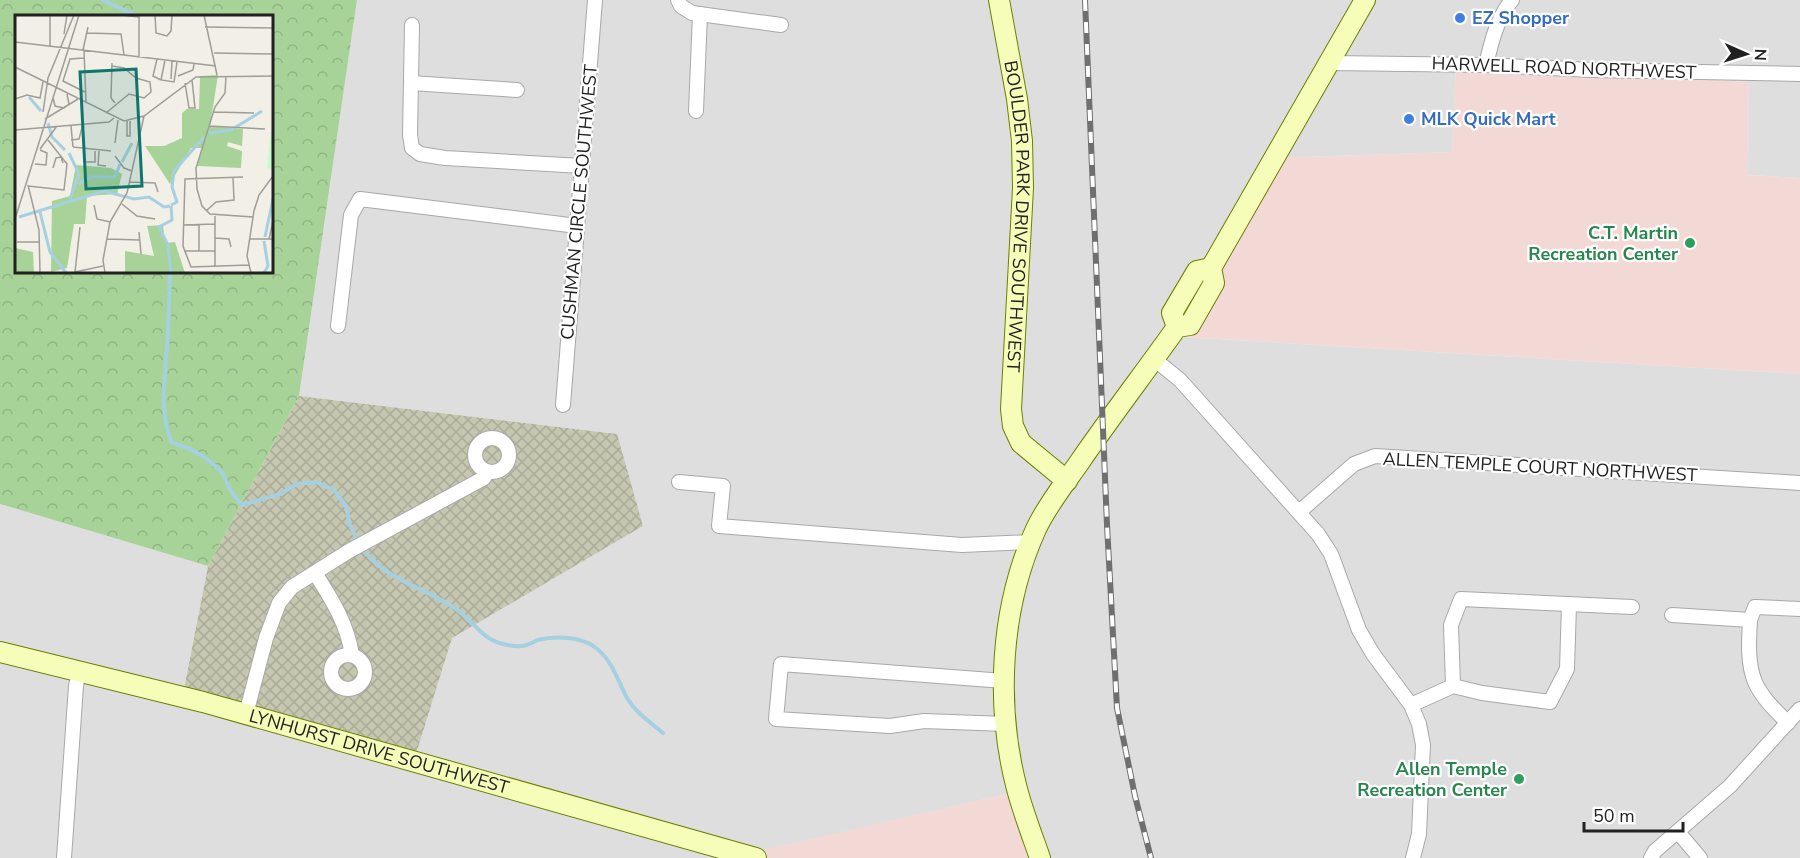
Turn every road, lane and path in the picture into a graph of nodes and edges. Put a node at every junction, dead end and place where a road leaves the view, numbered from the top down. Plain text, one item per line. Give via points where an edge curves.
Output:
1 (595, 0) edge
2 (678, 0) edge
3 (999, 0) edge
4 (1365, 0) edge
5 (1512, 0) edge
6 (700, 14) junction
7 (412, 25) dead end
8 (781, 25) dead end
9 (1329, 63) junction
10 (1486, 65) junction
11 (1800, 74) edge
12 (411, 83) junction
13 (517, 90) dead end
14 (696, 111) dead end
15 (582, 166) junction
16 (577, 226) junction
17 (338, 326) dead end
18 (1154, 359) junction
19 (563, 405) dead end
20 (487, 472) dead end
21 (1067, 481) junction
22 (679, 482) dead end
23 (1800, 483) edge
24 (1299, 512) junction
25 (1032, 542) junction
26 (315, 573) junction
27 (1569, 604) junction
28 (1632, 607) dead end
29 (1800, 609) edge
30 (1672, 615) dead end
31 (1750, 620) junction
32 (0, 652) edge
33 (352, 655) dead end
34 (79, 671) junction
35 (1004, 681) junction
36 (1454, 686) junction
37 (1411, 705) junction
38 (1800, 709) edge
39 (246, 714) junction
40 (1788, 723) junction
41 (1006, 724) junction
42 (1678, 832) junction
43 (64, 858) edge
44 (756, 858) edge
45 (1040, 858) edge
46 (1413, 858) edge
47 (1651, 858) edge
48 (1700, 858) edge

1 - 15 street, CUSHMAN CIRCLE SOUTHWEST
2 - 6 street via 692,13
3 - 21 street, BOULDER PARK DRIVE SOUTHWEST via 1022,141 1013,426 1021,443
4 - 9 street
5 - 10 street via 1491,43
6 - 8 street
6 - 14 street
7 - 12 street
9 - 10 street, HARWELL ROAD NORTHWEST
9 - 18 street via 1211,268 1214,283 1190,325 1177,327
10 - 11 street, HARWELL ROAD NORTHWEST
12 - 13 street
12 - 15 street via 412,148 420,154
15 - 16 street, CUSHMAN CIRCLE SOUTHWEST
16 - 17 street via 360,199 351,215
16 - 19 street, CUSHMAN CIRCLE SOUTHWEST
18 - 21 street
18 - 24 street via 1180,380
20 - 26 street via 484,478
21 - 25 street via 1036,528
22 - 25 street via 723,486 719,526 962,545
23 - 24 street, ALLEN TEMPLE COURT NORTHWEST via 1375,456 1354,464
24 - 37 street via 1331,554 1359,630
25 - 35 street via 1018,580 1007,633
26 - 33 street via 341,615
26 - 39 street via 292,587 279,603
27 - 28 street
27 - 36 street via 1461,599 1451,625
27 - 36 street via 1567,669 1550,702
29 - 31 street via 1755,607
30 - 31 street
31 - 40 street via 1749,652 1754,681
32 - 34 street, LYNHURST DRIVE SOUTHWEST
34 - 39 street, LYNHURST DRIVE SOUTHWEST
34 - 43 street
35 - 41 street
35 - 41 street via 782,664 776,719 890,726 924,721
36 - 37 street
37 - 46 street via 1424,745 1419,834
38 - 40 street
39 - 44 street, LYNHURST DRIVE SOUTHWEST
40 - 42 street via 1730,786
41 - 45 street via 1017,788
42 - 47 street
42 - 48 street

